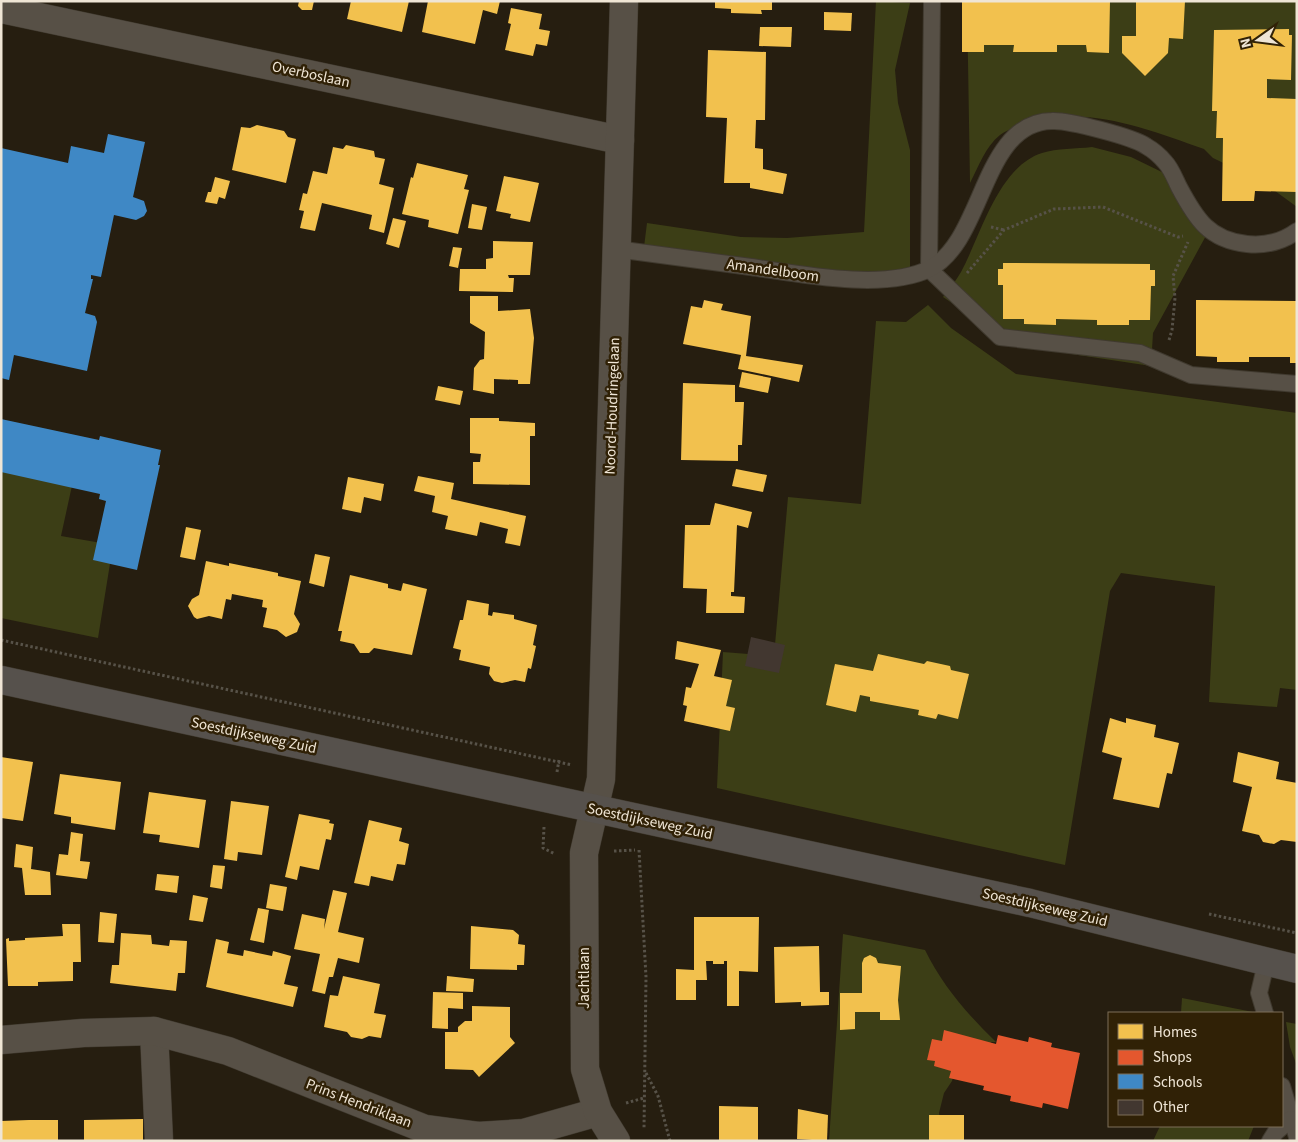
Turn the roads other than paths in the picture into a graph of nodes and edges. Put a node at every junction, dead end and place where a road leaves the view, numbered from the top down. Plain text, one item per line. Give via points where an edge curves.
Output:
1 (624, 1) edge
2 (932, 1) edge
3 (1, 9) edge
4 (620, 140) junction
5 (1293, 241) edge
6 (616, 249) junction
7 (929, 269) junction
8 (1297, 384) edge
9 (1, 680) edge
10 (595, 810) junction
11 (1266, 962) junction
12 (1297, 969) edge
13 (1265, 1012) edge
14 (154, 1031) junction
15 (1, 1040) edge
16 (1283, 1090) edge
17 (598, 1112) junction
18 (1291, 1118) junction
19 (1283, 1125) edge
20 (1281, 1127) edge
21 (1297, 1137) edge
22 (159, 1141) edge
23 (616, 1141) edge
24 (1270, 1141) edge

1 - 4 street, Noord-Houdringelaan
2 - 7 lane
3 - 4 street, Overboslaan
4 - 6 street, Noord-Houdringelaan
5 - 7 lane via 1256,245 1230,242 1206,228 1166,163 1145,145 1076,123 1050,120 1028,127 1012,139 995,160 968,224 952,250
6 - 7 lane, Amandelboom via 838,279 890,280
6 - 10 street, Noord-Houdringelaan via 602,761
7 - 8 lane via 1000,337 1140,353 1191,375
9 - 10 main road, Soestdijkseweg Zuid
10 - 11 main road, Soestdijkseweg Zuid via 1030,903
10 - 17 street, Jachtlaan via 584,853 585,1068
11 - 12 main road, Soestdijkseweg Zuid
11 - 13 lane via 1259,993
14 - 15 street, Prins Hendriklaan
14 - 17 street, Prins Hendriklaan via 228,1051 425,1129 478,1136 524,1134
14 - 22 street
16 - 18 lane
17 - 23 street, Jachtlaan
18 - 19 lane
18 - 21 lane
20 - 24 lane

